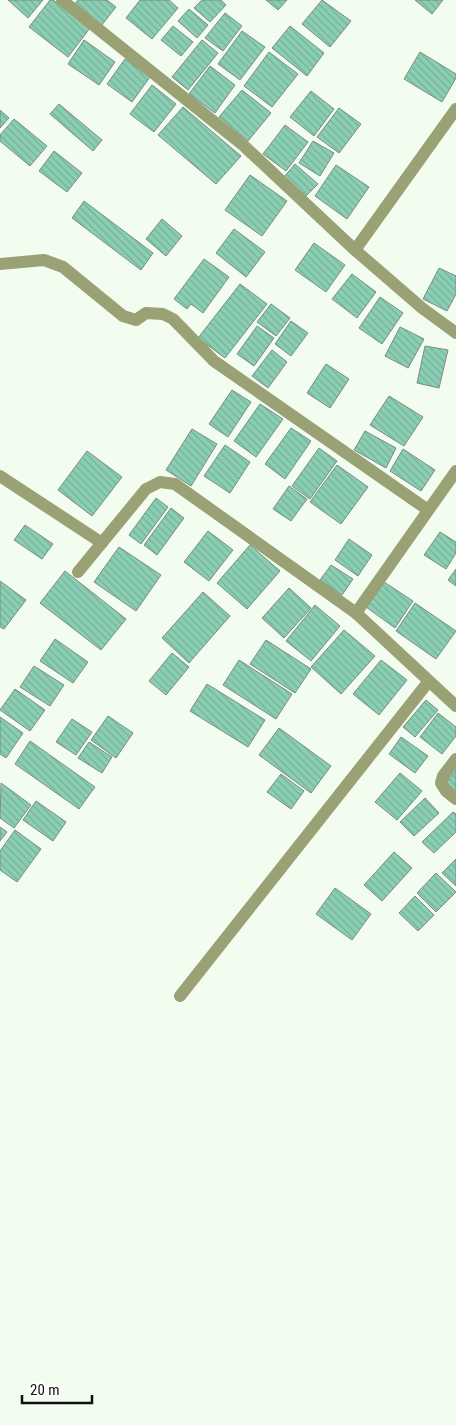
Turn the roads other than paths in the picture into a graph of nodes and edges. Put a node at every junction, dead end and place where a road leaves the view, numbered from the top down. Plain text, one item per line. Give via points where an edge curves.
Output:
1 (62, 0) edge
2 (456, 108) edge
3 (355, 250) junction
4 (0, 264) edge
5 (456, 334) edge
6 (456, 471) edge
7 (0, 476) edge
8 (428, 510) junction
9 (102, 543) junction
10 (78, 572) dead end
11 (356, 613) junction
12 (429, 681) junction
13 (456, 706) edge
14 (456, 759) edge
15 (456, 799) edge
16 (180, 996) dead end

1 - 3 street via 242,145
2 - 3 street
3 - 5 street
4 - 8 street via 44,260 63,267 123,316 136,320 146,313 163,314 173,319 214,361
6 - 8 street
7 - 9 street
8 - 11 street
9 - 10 street
9 - 11 street via 146,489 160,482 175,484
11 - 12 street
12 - 13 street
12 - 16 street
14 - 15 street via 441,783

